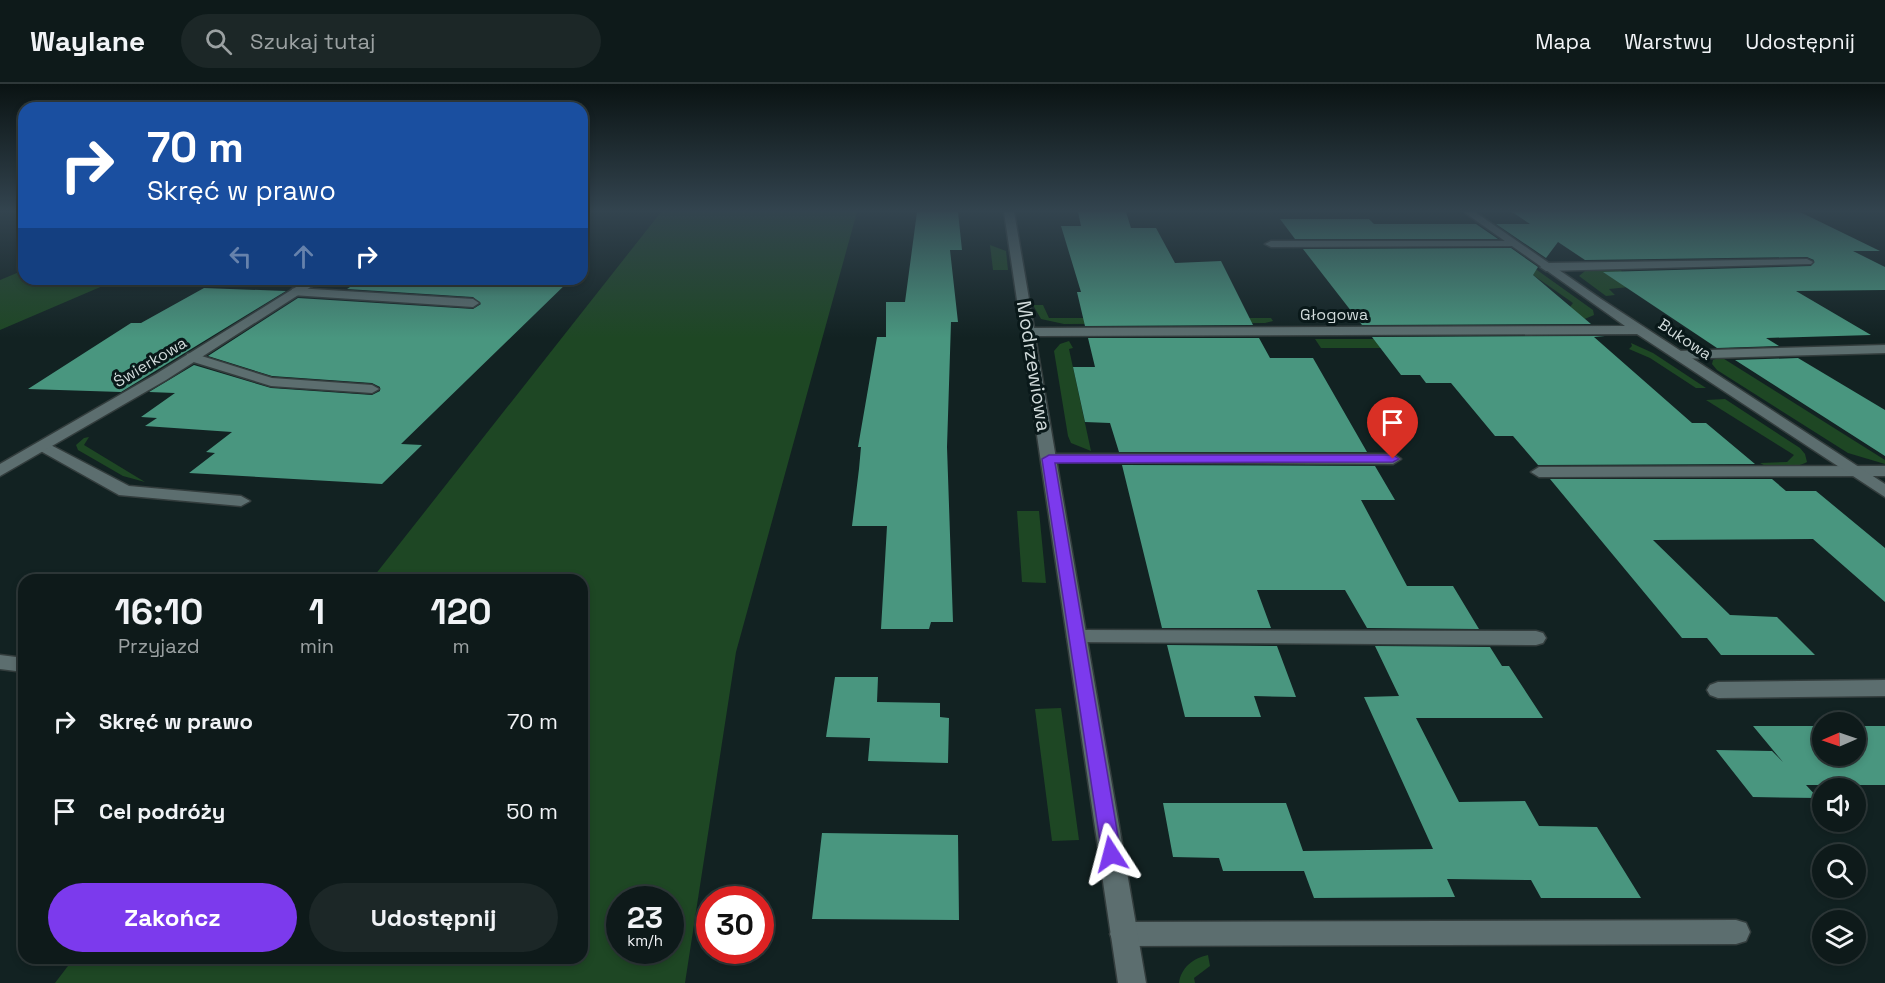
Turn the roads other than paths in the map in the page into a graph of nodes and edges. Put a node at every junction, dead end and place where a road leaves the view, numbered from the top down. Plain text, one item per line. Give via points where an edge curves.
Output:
1 (1016, 254) edge
2 (1528, 254) edge
3 (1808, 261) dead end
4 (1546, 267) junction
5 (307, 285) edge
6 (296, 292) junction
7 (473, 303) dead end
8 (1639, 330) junction
9 (1028, 332) junction
10 (1885, 349) edge
11 (1677, 355) junction
12 (192, 357) junction
13 (372, 389) dead end
14 (43, 446) junction
15 (1049, 459) junction
16 (1393, 459) dead end
17 (0, 471) edge
18 (1854, 471) junction
19 (1885, 471) edge
20 (1539, 472) dead end
21 (1885, 492) edge
22 (241, 501) dead end
23 (1077, 637) junction
24 (1536, 638) dead end
25 (0, 662) edge
26 (18, 664) edge
27 (1885, 688) edge
28 (1718, 690) dead end
29 (1736, 932) dead end
30 (1124, 934) junction
31 (1132, 983) edge

1 - 9 street, Modrzewiowa
2 - 4 street, Bukowa
3 - 4 street
4 - 8 street, Bukowa
5 - 6 street, Świerkowa
6 - 7 street
6 - 12 street, Świerkowa
8 - 9 street, Głogowa
8 - 11 street, Bukowa
9 - 15 street, Modrzewiowa
10 - 11 street
11 - 18 street, Bukowa
12 - 13 street via 271,382
12 - 14 street, Świerkowa
14 - 17 street, Świerkowa
14 - 22 street via 125,492
15 - 16 street
15 - 23 street, Modrzewiowa
18 - 19 street
18 - 20 street
18 - 21 street, Bukowa
23 - 24 street
23 - 30 street, Modrzewiowa
25 - 26 street
27 - 28 street
29 - 30 street
30 - 31 street, Modrzewiowa

